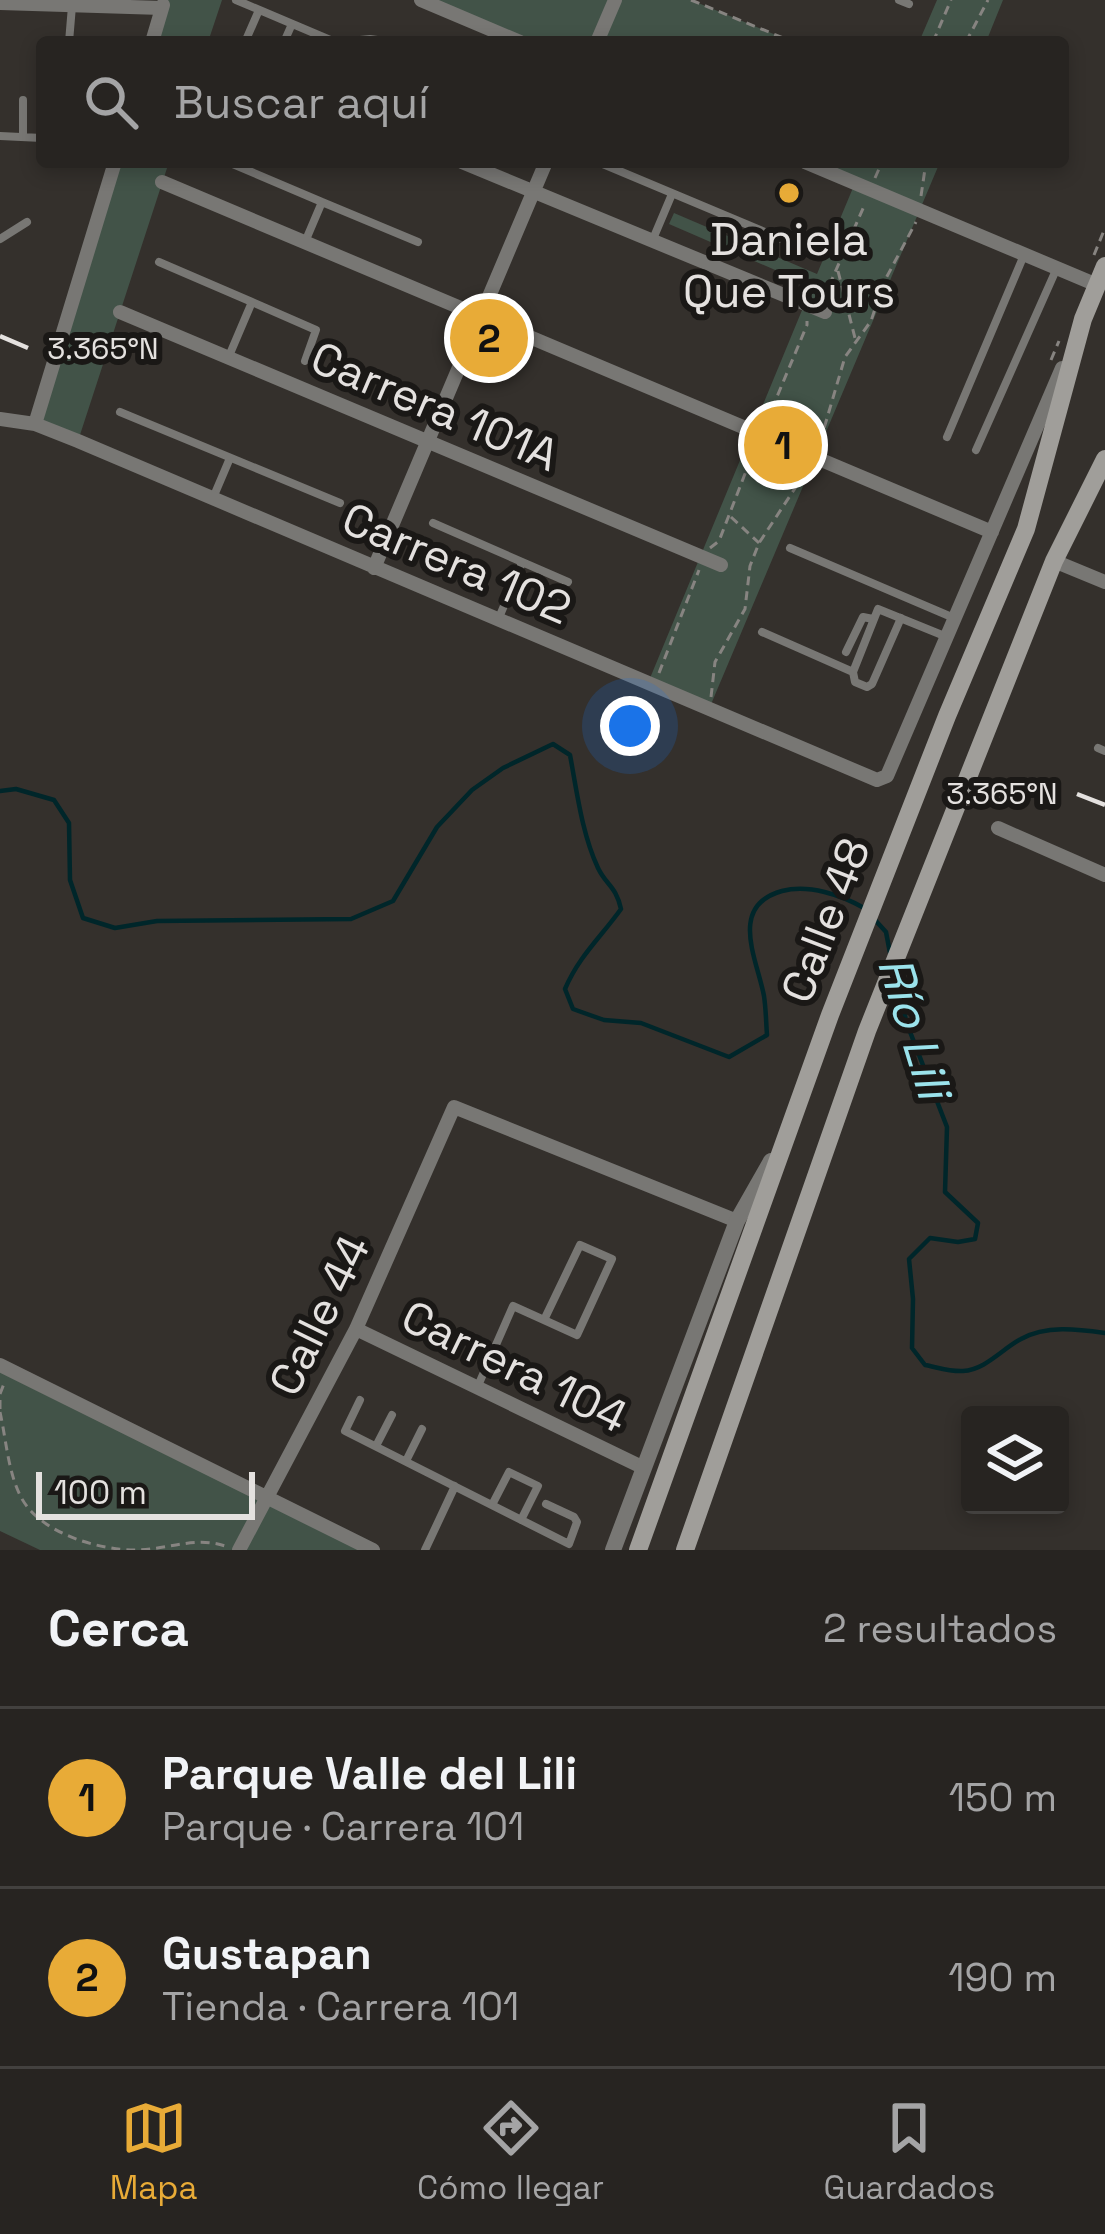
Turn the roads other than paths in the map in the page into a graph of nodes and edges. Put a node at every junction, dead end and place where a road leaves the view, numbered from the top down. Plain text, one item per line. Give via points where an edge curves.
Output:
1 (236, 0) edge
2 (421, 0) edge
3 (615, 0) edge
4 (19, 2) edge
5 (0, 3) edge
6 (72, 4) junction
7 (164, 4) edge
8 (259, 10) junction
9 (292, 24) junction
10 (69, 36) edge
11 (154, 36) edge
12 (248, 36) edge
13 (287, 36) edge
14 (310, 36) edge
15 (506, 36) edge
16 (600, 36) edge
17 (23, 100) dead end
18 (0, 136) edge
19 (23, 137) junction
20 (36, 138) edge
21 (114, 168) edge
22 (242, 168) edge
23 (476, 168) edge
24 (543, 168) edge
25 (612, 168) edge
26 (820, 168) edge
27 (162, 182) dead end
28 (533, 192) junction
29 (672, 194) junction
30 (322, 202) junction
31 (27, 221) dead end
32 (0, 239) edge
33 (652, 241) junction
34 (418, 242) dead end
35 (304, 243) junction
36 (802, 248) dead end
37 (1024, 255) junction
38 (159, 262) dead end
39 (1105, 266) edge
40 (1057, 268) junction
41 (1091, 283) junction
42 (252, 302) junction
43 (120, 312) dead end
44 (825, 312) dead end
45 (480, 318) junction
46 (1083, 319) junction
47 (229, 357) junction
48 (305, 362) dead end
49 (120, 412) dead end
50 (0, 418) edge
51 (35, 424) junction
52 (947, 437) dead end
53 (427, 443) junction
54 (976, 450) dead end
55 (230, 458) junction
56 (1105, 459) edge
57 (213, 498) junction
58 (340, 503) dead end
59 (433, 523) dead end
60 (992, 532) junction
61 (790, 548) dead end
62 (1054, 560) junction
63 (522, 563) junction
64 (722, 565) dead end
65 (374, 568) junction
66 (568, 582) dead end
67 (1105, 582) edge
68 (901, 618) junction
69 (873, 619) junction
70 (955, 619) junction
71 (498, 620) junction
72 (762, 632) dead end
73 (947, 637) junction
74 (846, 652) dead end
75 (853, 672) junction
76 (883, 779) joint
77 (998, 828) dead end
78 (1105, 875) edge
79 (788, 1130) junction
80 (737, 1221) junction
81 (544, 1320) junction
82 (356, 1329) junction
83 (5, 1368) edge
84 (477, 1388) junction
85 (361, 1400) dead end
86 (392, 1415) dead end
87 (422, 1429) dead end
88 (376, 1446) junction
89 (406, 1462) junction
90 (644, 1468) junction
91 (455, 1486) junction
92 (267, 1499) junction
93 (545, 1504) dead end
94 (492, 1505) junction
95 (521, 1520) junction
96 (237, 1550) edge
97 (373, 1550) edge
98 (425, 1550) edge
99 (613, 1550) edge
100 (638, 1550) edge
101 (685, 1550) edge

1 - 8 lane
2 - 15 street
3 - 16 street
4 - 5 street
4 - 6 street
6 - 7 street
6 - 10 lane
7 - 11 street
8 - 9 lane
8 - 12 lane
9 - 13 lane
9 - 14 lane
17 - 19 lane
18 - 19 lane
19 - 20 lane
21 - 51 street
22 - 30 lane
23 - 28 street
24 - 28 street
25 - 29 lane
26 - 37 street
27 - 35 street
28 - 33 street
28 - 45 street
29 - 33 lane
29 - 36 lane
30 - 34 lane
30 - 35 lane
31 - 32 lane
33 - 44 street
35 - 45 street
37 - 40 street
37 - 52 lane
38 - 42 lane
39 - 41 main road, Calle 48
40 - 41 street
40 - 54 lane
41 - 46 main road, Calle 48
42 - 47 lane
42 - 48 lane via 316,330
43 - 47 street, Carrera 101A
45 - 53 street
45 - 60 street
46 - 60 street, Calle 48
46 - 79 main road, Calle 48 via 1026,529
47 - 53 street, Carrera 101A
49 - 55 lane
50 - 51 street, Carrera 102
51 - 57 street, Carrera 102
53 - 64 street, Carrera 101A
53 - 65 street
55 - 57 lane
55 - 58 lane
56 - 62 main road, Calle 48
57 - 65 street, Carrera 102
59 - 63 lane
60 - 70 street, Calle 48
61 - 70 lane
62 - 67 street
62 - 101 main road, Calle 48 via 867,1031
63 - 66 lane
63 - 71 lane
65 - 71 street, Carrera 102
68 - 69 lane via 878,609
68 - 73 lane
68 - 75 lane via 872,684 857,684
69 - 74 lane via 862,617
69 - 75 lane
70 - 73 street, Calle 48
71 - 76 street, Carrera 102
72 - 75 lane
73 - 76 street, Calle 48
77 - 78 street
79 - 80 street
79 - 100 main road, Calle 48
80 - 82 street, Calle 44 via 454,1107
80 - 90 street
81 - 81 lane via 580,1245 613,1259 577,1335
81 - 84 lane via 513,1306
82 - 84 street, Carrera 104
82 - 92 street, Calle 44
83 - 92 street
84 - 90 street, Carrera 104
85 - 88 lane via 345,1431
86 - 88 lane
87 - 89 lane
88 - 89 lane
89 - 91 lane
90 - 99 street
91 - 94 lane
91 - 98 lane
92 - 96 street, Calle 44
92 - 97 street
93 - 95 lane via 578,1522 569,1544
94 - 95 lane
94 - 95 lane via 509,1472 538,1486

